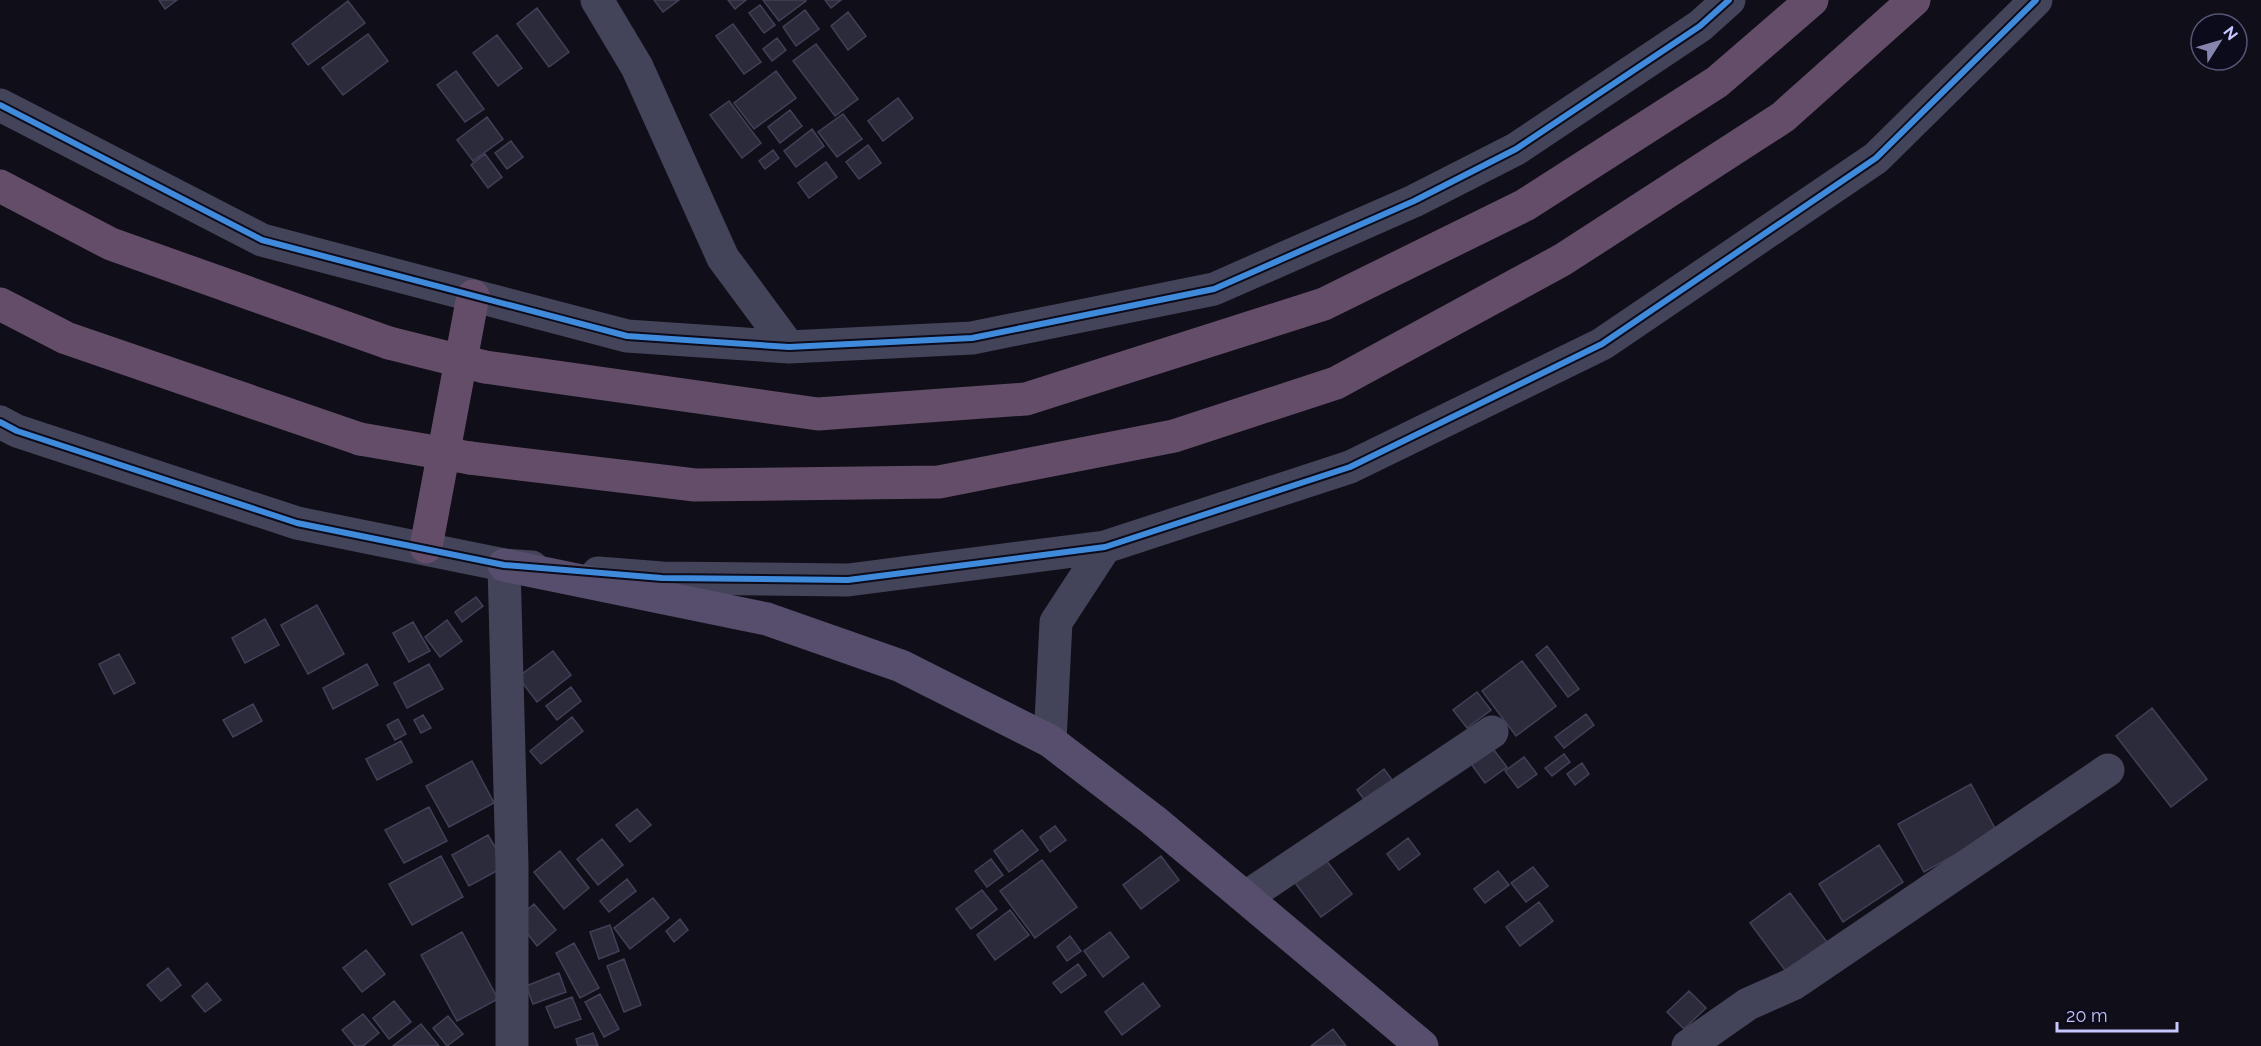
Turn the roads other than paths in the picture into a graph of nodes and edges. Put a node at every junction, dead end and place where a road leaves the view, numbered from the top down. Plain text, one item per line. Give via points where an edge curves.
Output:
1 (597, 0) edge
2 (1729, 0) edge
3 (1812, 0) edge
4 (1914, 0) edge
5 (2036, 0) edge
6 (0, 105) edge
7 (0, 186) edge
8 (473, 296) junction
9 (0, 304) edge
10 (789, 347) junction
11 (0, 422) edge
12 (426, 547) junction
13 (1105, 547) junction
14 (504, 565) junction
15 (1492, 732) dead end
16 (1050, 741) junction
17 (2108, 770) dead end
18 (1245, 897) junction
19 (512, 1046) edge
20 (1422, 1046) edge
21 (1688, 1046) edge

1 - 10 street via 637,67 723,258
2 - 10 street via 1700,26 1516,149 1414,201 1214,289 972,338
3 - 7 highway, bridge via 1717,82 1525,205 1324,304 1026,399 818,414 485,367 389,343 111,244
4 - 9 highway, bridge via 1783,117 1562,260 1336,383 1174,436 939,482 694,485 470,458 360,439 66,338
5 - 13 street via 1876,158 1602,344 1350,467
6 - 8 street via 262,240
8 - 10 street via 627,336
8 - 12 highway
11 - 12 street via 17,431 297,523
12 - 14 street
13 - 14 street via 848,580 662,578
13 - 16 street via 1056,622
14 - 16 main road via 767,619 902,666
14 - 19 street via 513,866
15 - 18 street
16 - 18 main road
17 - 21 street via 1793,984 1748,1004
18 - 20 main road

